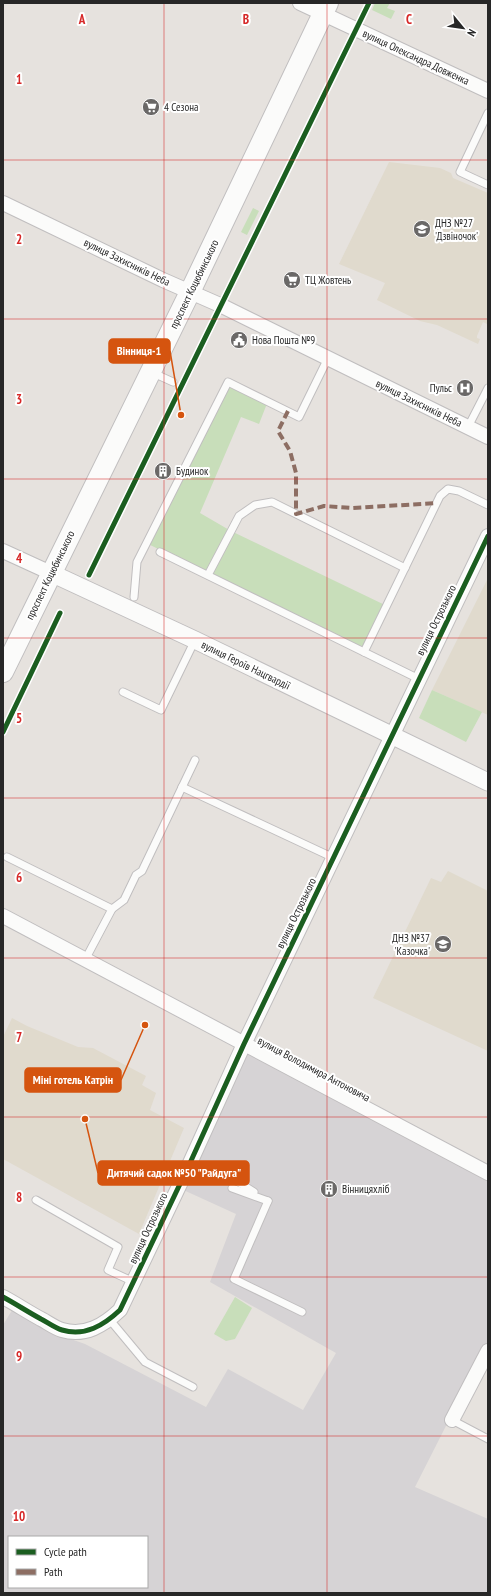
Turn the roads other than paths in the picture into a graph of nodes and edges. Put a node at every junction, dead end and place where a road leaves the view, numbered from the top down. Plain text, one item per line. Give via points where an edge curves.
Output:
1 (300, 3) edge
2 (326, 8) edge
3 (488, 91) edge
4 (488, 113) edge
5 (488, 185) edge
6 (3, 203) edge
7 (190, 292) junction
8 (328, 358) junction
9 (151, 372) junction
10 (173, 382) dead end
11 (488, 388) edge
12 (468, 427) junction
13 (488, 437) edge
14 (488, 505) edge
15 (488, 536) edge
16 (3, 551) edge
17 (160, 552) dead end
18 (405, 568) junction
19 (51, 573) junction
20 (208, 575) junction
21 (134, 597) dead end
22 (195, 640) junction
23 (364, 652) junction
24 (3, 672) edge
25 (419, 679) junction
26 (123, 692) dead end
27 (393, 735) junction
28 (195, 760) dead end
29 (488, 782) edge
30 (182, 787) junction
31 (7, 857) dead end
32 (334, 858) junction
33 (112, 909) junction
34 (3, 916) edge
35 (86, 960) junction
36 (244, 1044) junction
37 (190, 1164) junction
38 (488, 1173) edge
39 (212, 1174) dead end
40 (235, 1180) dead end
41 (232, 1188) dead end
42 (36, 1200) dead end
43 (268, 1201) junction
44 (134, 1282) junction
45 (3, 1298) edge
46 (302, 1312) dead end
47 (110, 1320) junction
48 (488, 1351) edge
49 (193, 1387) dead end
50 (452, 1420) joint
51 (488, 1439) edge

1 - 2 street, вулиця Олександра Довженка
2 - 3 street, вулиця Олександра Довженка
2 - 7 main road, проспект Коцюбинського
4 - 5 lane via 460,172
6 - 7 street, вулиця Захисників Неба
7 - 8 street, вулиця Захисників Неба
7 - 9 main road, проспект Коцюбинського
8 - 12 street, вулиця Захисників Неба
8 - 21 lane via 300,417 228,382 137,562
9 - 10 lane
9 - 19 main road, проспект Коцюбинського
11 - 12 lane
12 - 13 street, вулиця Захисників Неба
14 - 18 lane via 459,491 448,489 440,496
15 - 25 street, вулиця Острозького
16 - 19 street, вулиця Героїв Нацгвардії
17 - 20 lane
18 - 20 lane via 272,502 255,505 239,516
18 - 23 lane
19 - 22 street, вулиця Героїв Нацгвардії
19 - 24 main road, проспект Коцюбинського
20 - 23 lane
22 - 26 lane via 161,710
22 - 27 street, вулиця Героїв Нацгвардії
23 - 25 lane
25 - 27 street, вулиця Острозького
27 - 29 street, вулиця Героїв Нацгвардії
27 - 32 street, вулиця Острозького
28 - 30 lane
30 - 32 lane
30 - 33 lane via 142,871 136,874 124,900
31 - 33 lane
32 - 36 street, вулиця Острозького
33 - 35 lane
34 - 35 street, вулиця Володимира Антоновича
35 - 36 street, вулиця Володимира Антоновича
36 - 37 street, вулиця Острозького
36 - 38 street, вулиця Володимира Антоновича
37 - 39 lane
37 - 44 street, вулиця Острозького
40 - 43 lane
41 - 43 lane
42 - 44 lane via 118,1247 108,1270
43 - 46 lane via 234,1279
44 - 47 street, вулиця Острозького via 120,1310
45 - 47 street via 61,1330 74,1333 98,1327
47 - 49 lane via 145,1362
48 - 50 street
50 - 51 lane

